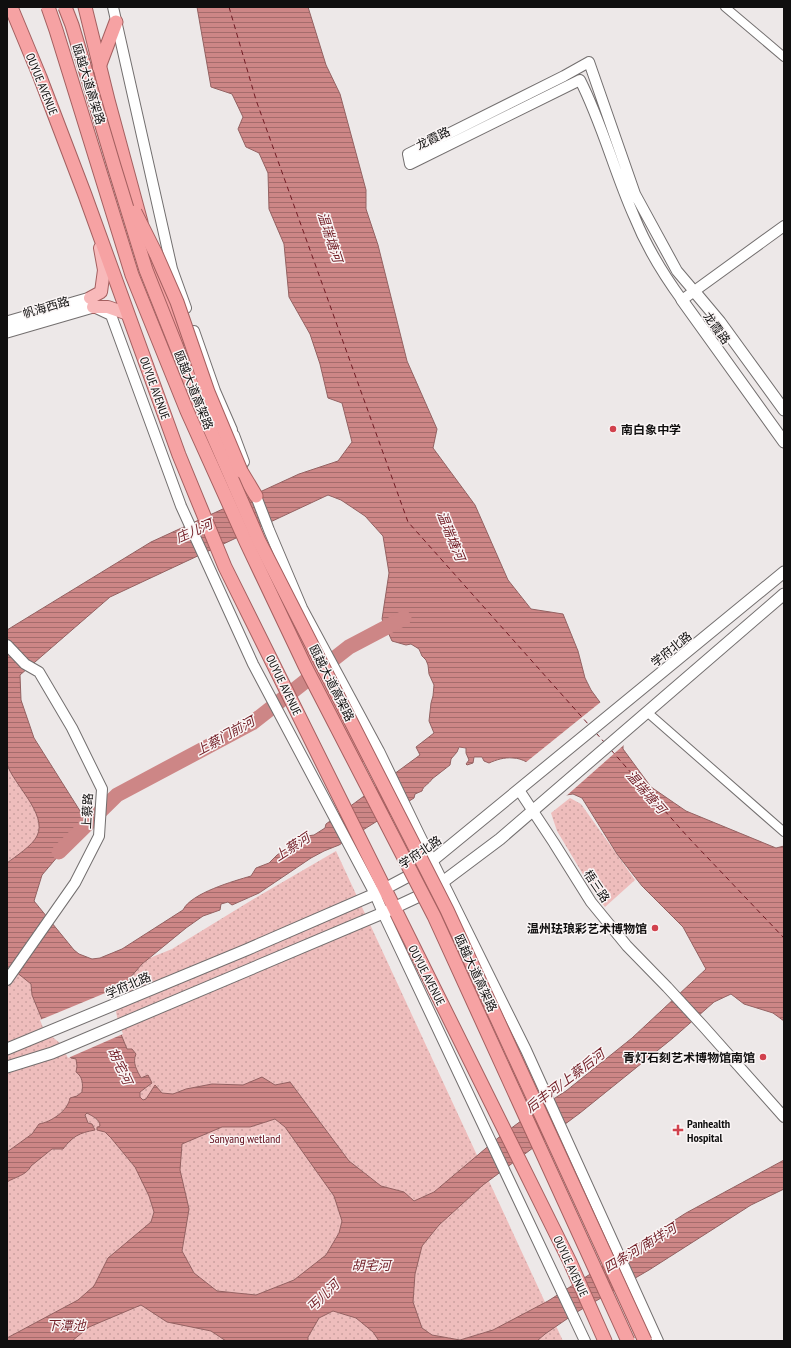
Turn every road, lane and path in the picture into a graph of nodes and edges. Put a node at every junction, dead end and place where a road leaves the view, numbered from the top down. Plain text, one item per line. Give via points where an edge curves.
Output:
1 (11, 7) edge
2 (48, 7) edge
3 (65, 7) edge
4 (85, 7) edge
5 (113, 7) edge
6 (725, 7) edge
7 (116, 22) junction
8 (784, 57) edge
9 (100, 67) junction
10 (118, 178) junction
11 (85, 195) junction
12 (784, 226) edge
13 (694, 291) junction
14 (682, 300) junction
15 (92, 302) junction
16 (128, 314) junction
17 (7, 322) edge
18 (7, 332) edge
19 (207, 404) junction
20 (784, 410) edge
21 (234, 435) junction
22 (784, 442) edge
23 (256, 496) junction
24 (784, 572) edge
25 (784, 594) edge
26 (7, 645) edge
27 (647, 712) junction
28 (519, 790) junction
29 (533, 811) junction
30 (784, 832) edge
31 (428, 865) junction
32 (443, 882) junction
33 (432, 890) junction
34 (380, 891) junction
35 (388, 911) junction
36 (7, 980) edge
37 (7, 1049) edge
38 (7, 1067) edge
39 (784, 1117) edge
40 (495, 1128) junction
41 (516, 1173) junction
42 (566, 1264) junction
43 (585, 1341) edge
44 (600, 1341) edge
45 (605, 1341) edge
46 (628, 1341) edge
47 (641, 1341) edge
48 (645, 1341) edge
49 (658, 1341) edge

1 - 11 highway, OUYUE AVENUE
2 - 46 highway, 瓯越大道高架路, bridge via 132,275 188,411 305,666 434,916
3 - 10 highway, 瓯越大道高架路, bridge
4 - 9 highway
5 - 7 street
6 - 8 street
7 - 9 highway
7 - 21 street via 172,270 215,391
9 - 19 highway via 137,207 165,296
10 - 23 highway, bridge via 174,295 208,392 242,471
10 - 48 highway, 瓯越大道高架路, bridge via 146,270 200,406 259,541 447,910
11 - 15 main road via 99,240 104,270 101,292
11 - 16 highway, OUYUE AVENUE
12 - 13 street
13 - 14 street
13 - 14 street, 龙霞路 via 677,271 635,194 589,62 408,154 410,164 580,80 590,99 634,216 662,272
13 - 20 main road, 龙霞路 via 720,322
14 - 22 main road, 龙霞路
15 - 16 main road
15 - 17 main road, 帆海西路
15 - 18 main road, 帆海西路
15 - 34 street via 111,315 181,506 253,664
16 - 34 highway, OUYUE AVENUE via 179,454 225,567 362,844
19 - 21 street
19 - 31 highway, bridge via 240,503 269,576 376,783 399,824
21 - 23 street
23 - 31 street via 302,608 380,751
24 - 28 main road, 学府北路
25 - 27 main road
26 - 36 street, 上蔡路 via 25,664 39,672 72,728 102,789 99,836 75,883
27 - 29 main road
27 - 30 street
28 - 29 street, 梧三路
28 - 31 main road, 学府北路
29 - 32 main road
29 - 39 street, 梧三路 via 590,902 626,946 704,1026
31 - 32 street
31 - 33 highway
31 - 34 main road, 学府北路
32 - 33 main road
32 - 49 street via 526,1050
33 - 35 main road
33 - 47 highway via 474,975
34 - 35 highway, OUYUE AVENUE
34 - 37 main road, 学府北路 via 246,950
35 - 38 main road via 52,1053
35 - 40 street
35 - 40 highway, OUYUE AVENUE via 430,980
40 - 41 highway, OUYUE AVENUE
40 - 41 street
41 - 42 highway, OUYUE AVENUE
41 - 43 street via 558,1283
42 - 44 highway
42 - 45 highway, OUYUE AVENUE

